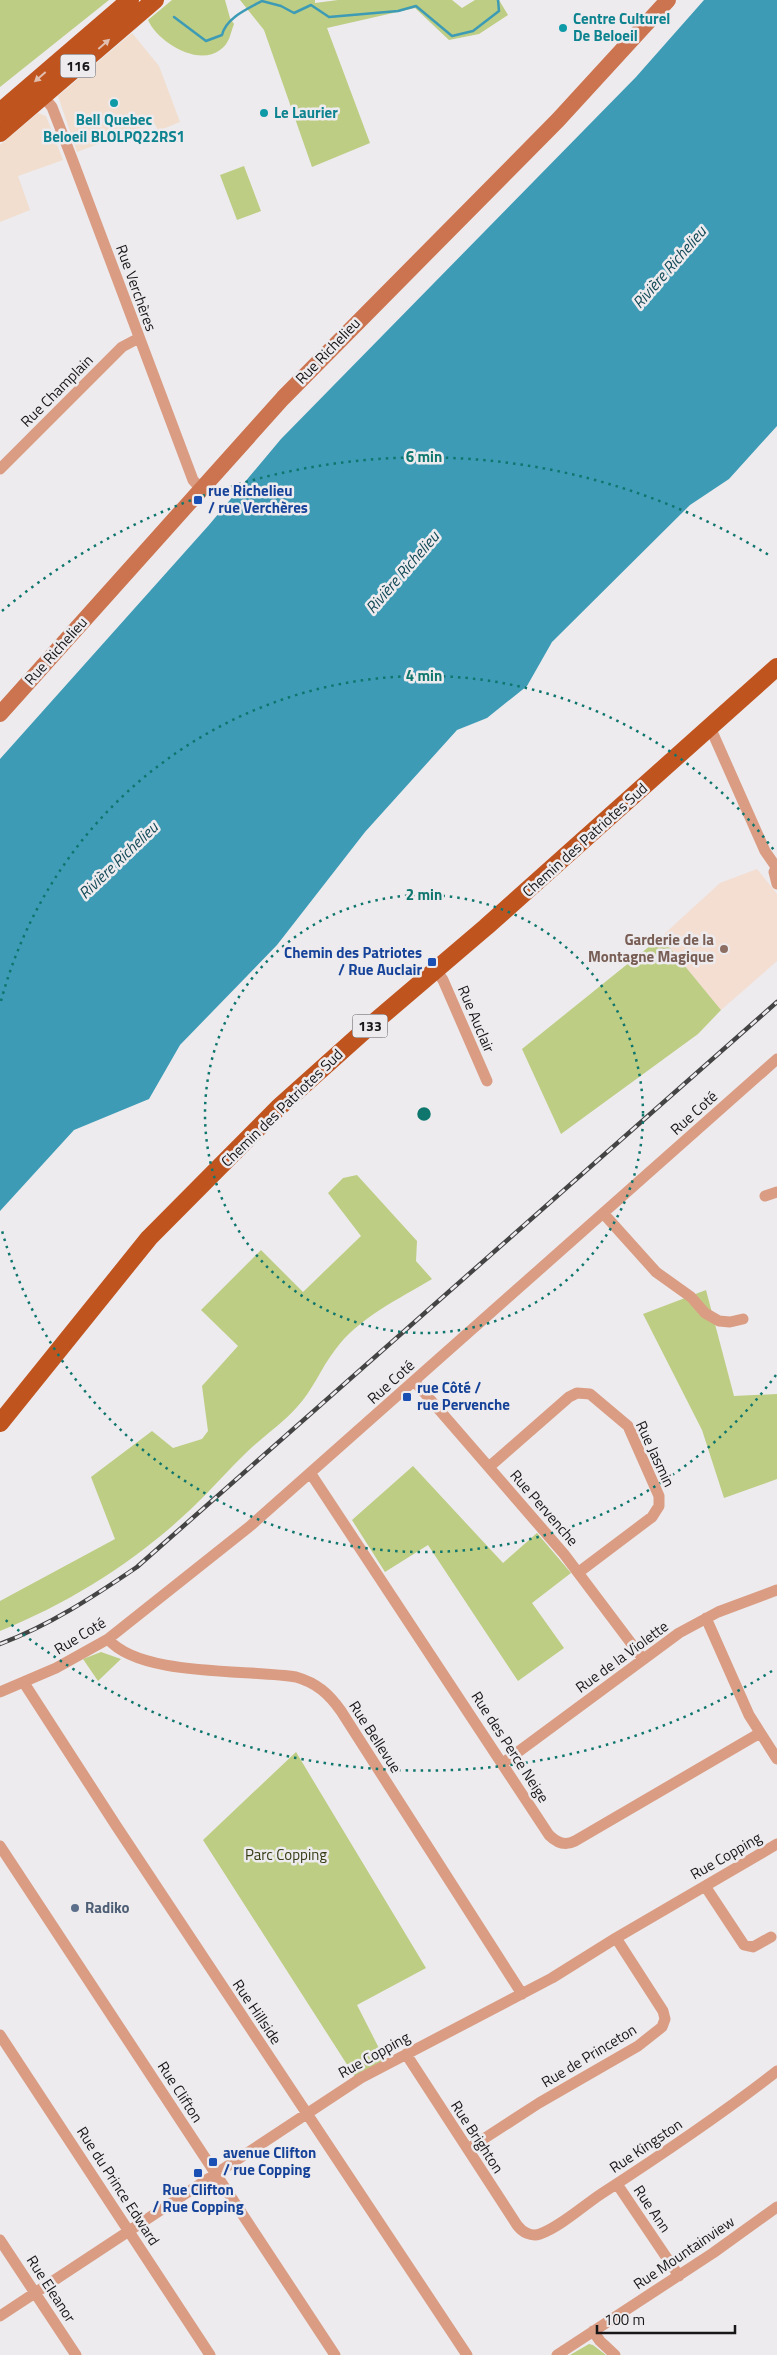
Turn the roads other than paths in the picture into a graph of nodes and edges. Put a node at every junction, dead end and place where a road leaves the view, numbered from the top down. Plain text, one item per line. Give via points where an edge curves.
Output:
1 (130, 0) edge
2 (155, 0) edge
3 (668, 0) edge
4 (43, 96) junction
5 (0, 112) edge
6 (0, 132) edge
7 (138, 338) junction
8 (2, 465) edge
9 (202, 488) junction
10 (777, 667) edge
11 (0, 714) edge
12 (710, 727) junction
13 (776, 866) edge
14 (777, 884) edge
15 (436, 970) junction
16 (777, 1059) edge
17 (487, 1081) dead end
18 (777, 1192) edge
19 (765, 1196) dead end
20 (604, 1213) junction
21 (743, 1319) dead end
22 (415, 1382) junction
23 (0, 1423) edge
24 (488, 1467) junction
25 (311, 1474) junction
26 (578, 1572) junction
27 (773, 1591) edge
28 (706, 1618) junction
29 (108, 1639) junction
30 (643, 1659) junction
31 (24, 1683) junction
32 (0, 1692) edge
33 (760, 1733) junction
34 (777, 1759) edge
35 (503, 1763) junction
36 (777, 1844) edge
37 (0, 1846) edge
38 (705, 1886) junction
39 (770, 1937) dead end
40 (616, 1938) junction
41 (522, 1994) junction
42 (0, 2034) edge
43 (406, 2054) junction
44 (777, 2071) edge
45 (306, 2113) junction
46 (468, 2149) junction
47 (216, 2173) junction
48 (617, 2184) junction
49 (777, 2207) edge
50 (129, 2231) junction
51 (527, 2233) joint
52 (0, 2240) edge
53 (679, 2276) junction
54 (35, 2293) junction
55 (0, 2316) edge
56 (593, 2331) junction
57 (76, 2355) edge
58 (210, 2355) edge
59 (335, 2355) edge
60 (467, 2355) edge
61 (556, 2355) edge
62 (615, 2355) edge

1 -> 5 main road, 116
4 -> 2 main road, 116
3 - 9 main road, Rue Richelieu via 558,120 315,364
4 - 6 main road, 116
4 - 7 street, Rue Verchères via 52,107
7 - 8 street, Rue Champlain via 122,346
7 - 9 street, Rue Verchères via 193,480
9 - 11 main road, Rue Richelieu
10 - 12 main road, Chemin des Patriotes Sud / 133
12 - 13 street via 765,851
12 - 15 main road, Chemin des Patriotes Sud / 133
13 - 14 street via 774,877
15 - 17 street, Rue Auclair
15 - 23 main road, Chemin des Patriotes Sud / 133 via 296,1090 168,1217
16 - 20 street, Rue Coté
18 - 19 street
20 - 21 street via 656,1272 691,1298 705,1313 719,1321
20 - 22 street, Rue Coté
22 - 24 street, Rue Pervenche
22 - 25 street, Rue Coté
24 - 26 street, Rue Pervenche
24 - 26 street, Rue Jasmin via 577,1393 593,1396 625,1423 634,1436 658,1493 659,1506 652,1517
25 - 29 street, Rue Coté
25 - 35 street, Rue des Perce Neige
26 - 30 street, Rue Pervenche
27 - 28 street, Rue de la Violette
28 - 30 street, Rue de la Violette
28 - 33 street
29 - 31 street, Rue Coté
29 - 41 street, Rue Bellevue via 116,1648 144,1660 188,1668 296,1677 312,1682 326,1692
30 - 35 street, Rue de la Violette
31 - 32 street, Rue Coté
31 - 45 street, Rue Hillside
33 - 34 street
33 - 35 street, Rue des Perce Neige via 566,1844 556,1842 549,1835
36 - 38 street, Rue Copping
37 - 47 street, Rue Clifton
38 - 39 street via 744,1945 753,1947
38 - 40 street, Rue Copping
40 - 41 street, Rue Copping
40 - 46 street, Rue de Princeton via 663,2011 662,2027 628,2053 539,2103
41 - 43 street, Rue Copping
42 - 50 street, Rue du Prince Edward
43 - 45 street, Rue Copping
43 - 46 street, Rue Brighton
44 - 48 street, Rue Kingston
45 - 47 street, Rue Copping
45 - 60 street, Rue Hillside
46 - 51 street, Rue Brighton via 517,2225
47 - 50 street, Rue Copping
47 - 59 street, Rue Clifton
48 - 51 street, Rue Kingston via 543,2233
48 - 53 street, Rue Ann
49 - 53 street, Rue Mountainview
50 - 54 street, Rue Copping
50 - 58 street, Rue du Prince Edward
52 - 54 street, Rue Eleanor
53 - 56 street, Rue Mountainview
54 - 55 street, Rue Copping
54 - 57 street, Rue Eleanor
56 - 61 street, Rue Mountainview
56 - 62 street

